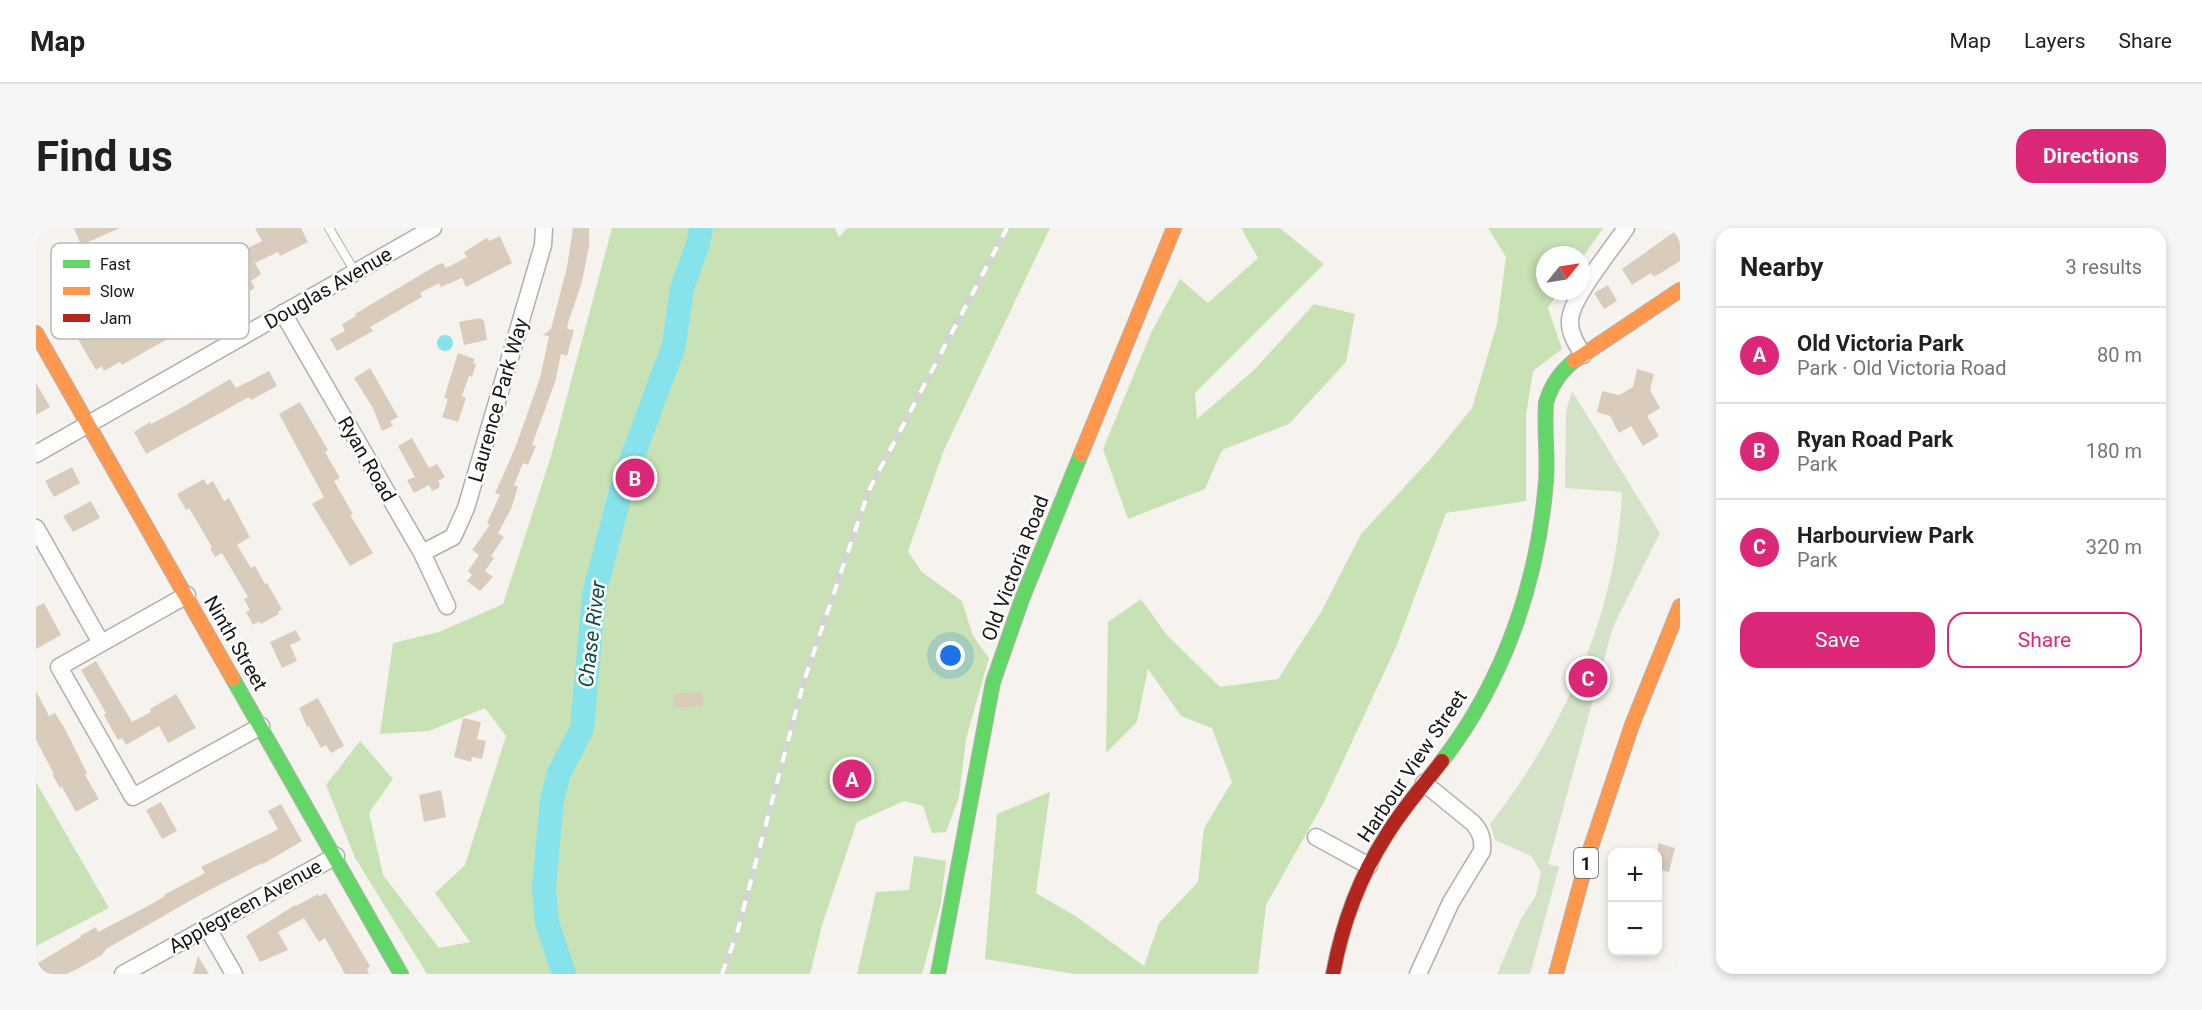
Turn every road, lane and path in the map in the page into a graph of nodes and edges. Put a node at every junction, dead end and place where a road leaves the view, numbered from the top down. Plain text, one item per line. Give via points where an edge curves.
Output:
1 (329, 228) edge
2 (433, 228) edge
3 (544, 228) edge
4 (1174, 228) edge
5 (1626, 228) edge
6 (355, 272) junction
7 (1680, 290) edge
8 (283, 313) junction
9 (249, 332) edge
10 (36, 333) edge
11 (237, 339) edge
12 (1583, 355) junction
13 (88, 424) junction
14 (36, 454) edge
15 (36, 528) edge
16 (422, 553) junction
17 (187, 595) junction
18 (447, 606) dead end
19 (1680, 606) edge
20 (101, 643) junction
21 (261, 726) junction
22 (1622, 755) junction
23 (1424, 783) junction
24 (1316, 837) dead end
25 (1606, 845) dead end
26 (336, 856) junction
27 (1369, 866) junction
28 (207, 927) junction
29 (123, 974) edge
30 (234, 974) edge
31 (401, 974) edge
32 (938, 974) edge
33 (1333, 974) edge
34 (1418, 974) edge
35 (1556, 974) edge

1 - 6 lane
2 - 6 street, Douglas Avenue
3 - 16 street, Laurence Park Way via 543,245 466,508 453,537
4 - 32 main road, Old Victoria Road via 1022,599 993,682
5 - 12 street via 1574,304 1569,321 1572,337
6 - 8 street, Douglas Avenue
7 - 12 main road, Harbour View Street
8 - 9 street, Douglas Avenue
8 - 16 street, Ryan Road
10 - 13 main road, Ninth Street
11 - 13 street, Douglas Avenue
12 - 23 main road, Harbour View Street via 1553,383 1547,397 1548,462 1543,510 1519,616 1471,718
13 - 14 street, Douglas Avenue
13 - 17 main road, Ninth Street
15 - 20 street
16 - 18 street, Ryan Road
17 - 20 street
17 - 21 main road, Ninth Street
19 - 22 main road, 1
20 - 21 street via 59,667 133,797
21 - 26 main road, Ninth Street
22 - 25 main road, 1
22 - 35 main road, 1 via 1588,856
23 - 27 main road, Harbour View Street
23 - 34 street via 1473,823 1483,841 1482,851 1450,902
24 - 27 street
26 - 28 street, Applegreen Avenue
26 - 31 main road, Ninth Street
27 - 33 main road, Harbour View Street via 1338,943
28 - 29 street, Applegreen Avenue
28 - 30 street

